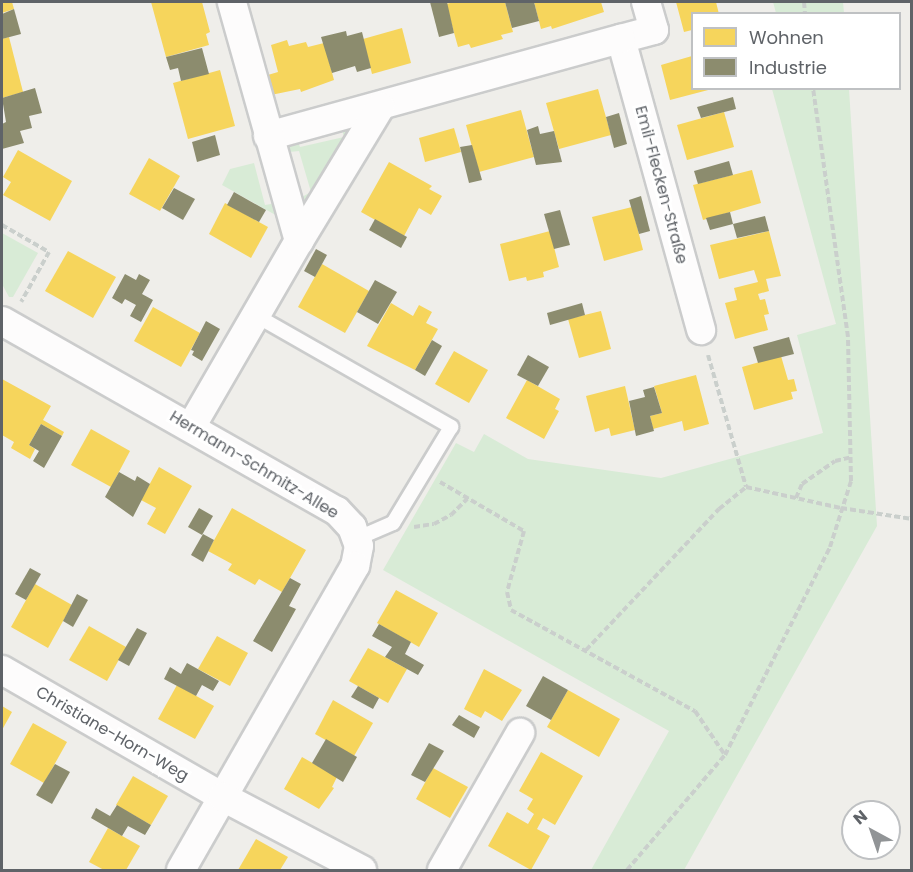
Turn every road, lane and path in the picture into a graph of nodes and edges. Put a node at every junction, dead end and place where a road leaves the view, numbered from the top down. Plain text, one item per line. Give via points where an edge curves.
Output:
1 (231, 2) edge
2 (646, 2) edge
3 (621, 39) junction
4 (813, 90) edge
5 (380, 107) junction
6 (268, 136) junction
7 (2, 225) edge
8 (299, 241) junction
9 (255, 315) junction
10 (4, 323) edge
11 (701, 330) joint
12 (191, 427) junction
13 (852, 457) junction
14 (424, 473) junction
15 (746, 487) junction
16 (796, 498) junction
17 (467, 499) junction
18 (841, 508) junction
19 (912, 519) edge
20 (393, 523) junction
21 (356, 539) junction
22 (586, 650) junction
23 (2, 670) edge
24 (520, 733) dead end
25 (725, 755) junction
26 (223, 797) junction
27 (181, 870) edge
28 (362, 870) edge
29 (442, 870) edge
30 (627, 870) edge

1 - 6 street
2 - 3 street via 654,30
3 - 5 street
3 - 11 street, Emil-Flecken-Straße
4 - 13 path via 848,337
5 - 6 street
5 - 8 street
6 - 8 street
7 - 10 path via 49,252
8 - 9 street
9 - 12 street
9 - 14 lane via 451,427
10 - 12 street, Hermann-Schmitz-Allee
11 - 15 path
12 - 21 street, Hermann-Schmitz-Allee via 337,511 352,527
13 - 16 path via 835,461 802,484
13 - 18 path via 851,481
14 - 17 path
14 - 20 lane
15 - 16 path
15 - 22 path via 719,509
16 - 18 path
17 - 20 path via 451,515 434,524 414,527
17 - 22 path via 524,531 507,592 511,610
18 - 19 path
18 - 25 path via 830,547
20 - 21 lane
21 - 26 street via 359,546 355,566
22 - 25 path via 695,711
23 - 26 street, Christiane-Horn-Weg
24 - 29 street
25 - 30 path
26 - 27 street
26 - 28 street, Christiane-Horn-Weg

